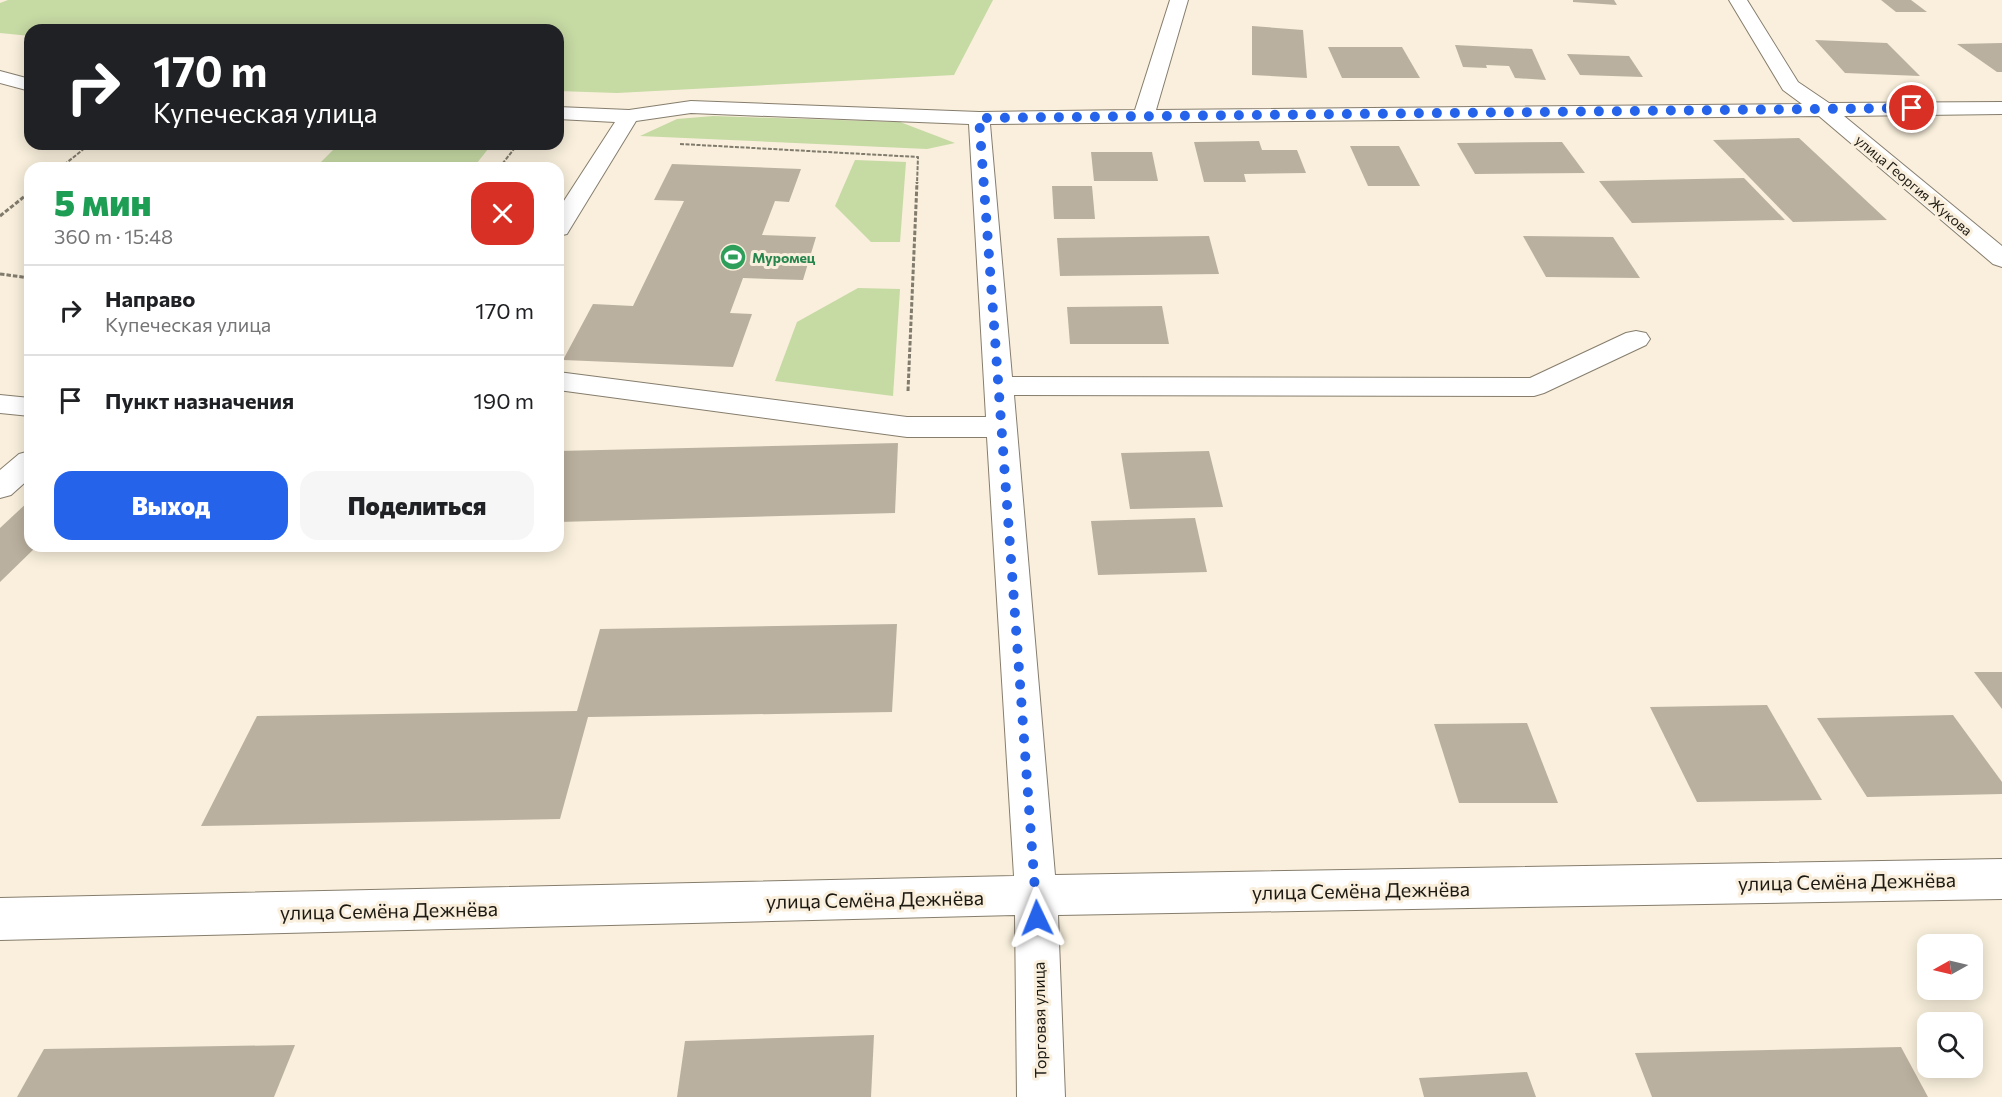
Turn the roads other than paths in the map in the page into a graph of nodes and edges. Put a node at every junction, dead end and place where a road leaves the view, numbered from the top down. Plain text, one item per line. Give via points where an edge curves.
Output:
1 (1179, 0) edge
2 (1738, 0) edge
3 (0, 77) edge
4 (24, 83) edge
5 (2002, 108) edge
6 (1823, 110) junction
7 (564, 113) edge
8 (629, 116) junction
9 (1144, 116) junction
10 (979, 118) junction
11 (564, 219) edge
12 (2002, 259) edge
13 (1636, 339) dead end
14 (564, 382) edge
15 (999, 386) junction
16 (0, 404) edge
17 (24, 406) edge
18 (1002, 427) junction
19 (24, 466) edge
20 (0, 487) edge
21 (2002, 879) edge
22 (1036, 895) junction
23 (0, 919) edge
24 (1041, 1097) edge

1 - 9 street
2 - 6 street, улица Георгия Жукова via 1790,86
3 - 4 street
5 - 6 street
6 - 9 street
6 - 12 street, улица Георгия Жукова
7 - 8 street
8 - 10 street via 691,107
8 - 11 street
9 - 10 street
10 - 15 street, Торговая улица
13 - 15 street via 1534,387
14 - 18 street via 907,428
15 - 18 street, Торговая улица
16 - 17 street
18 - 22 street, Торговая улица
19 - 20 street
21 - 22 street, улица Семёна Дежнёва
22 - 23 street, улица Семёна Дежнёва
22 - 24 street, Торговая улица

